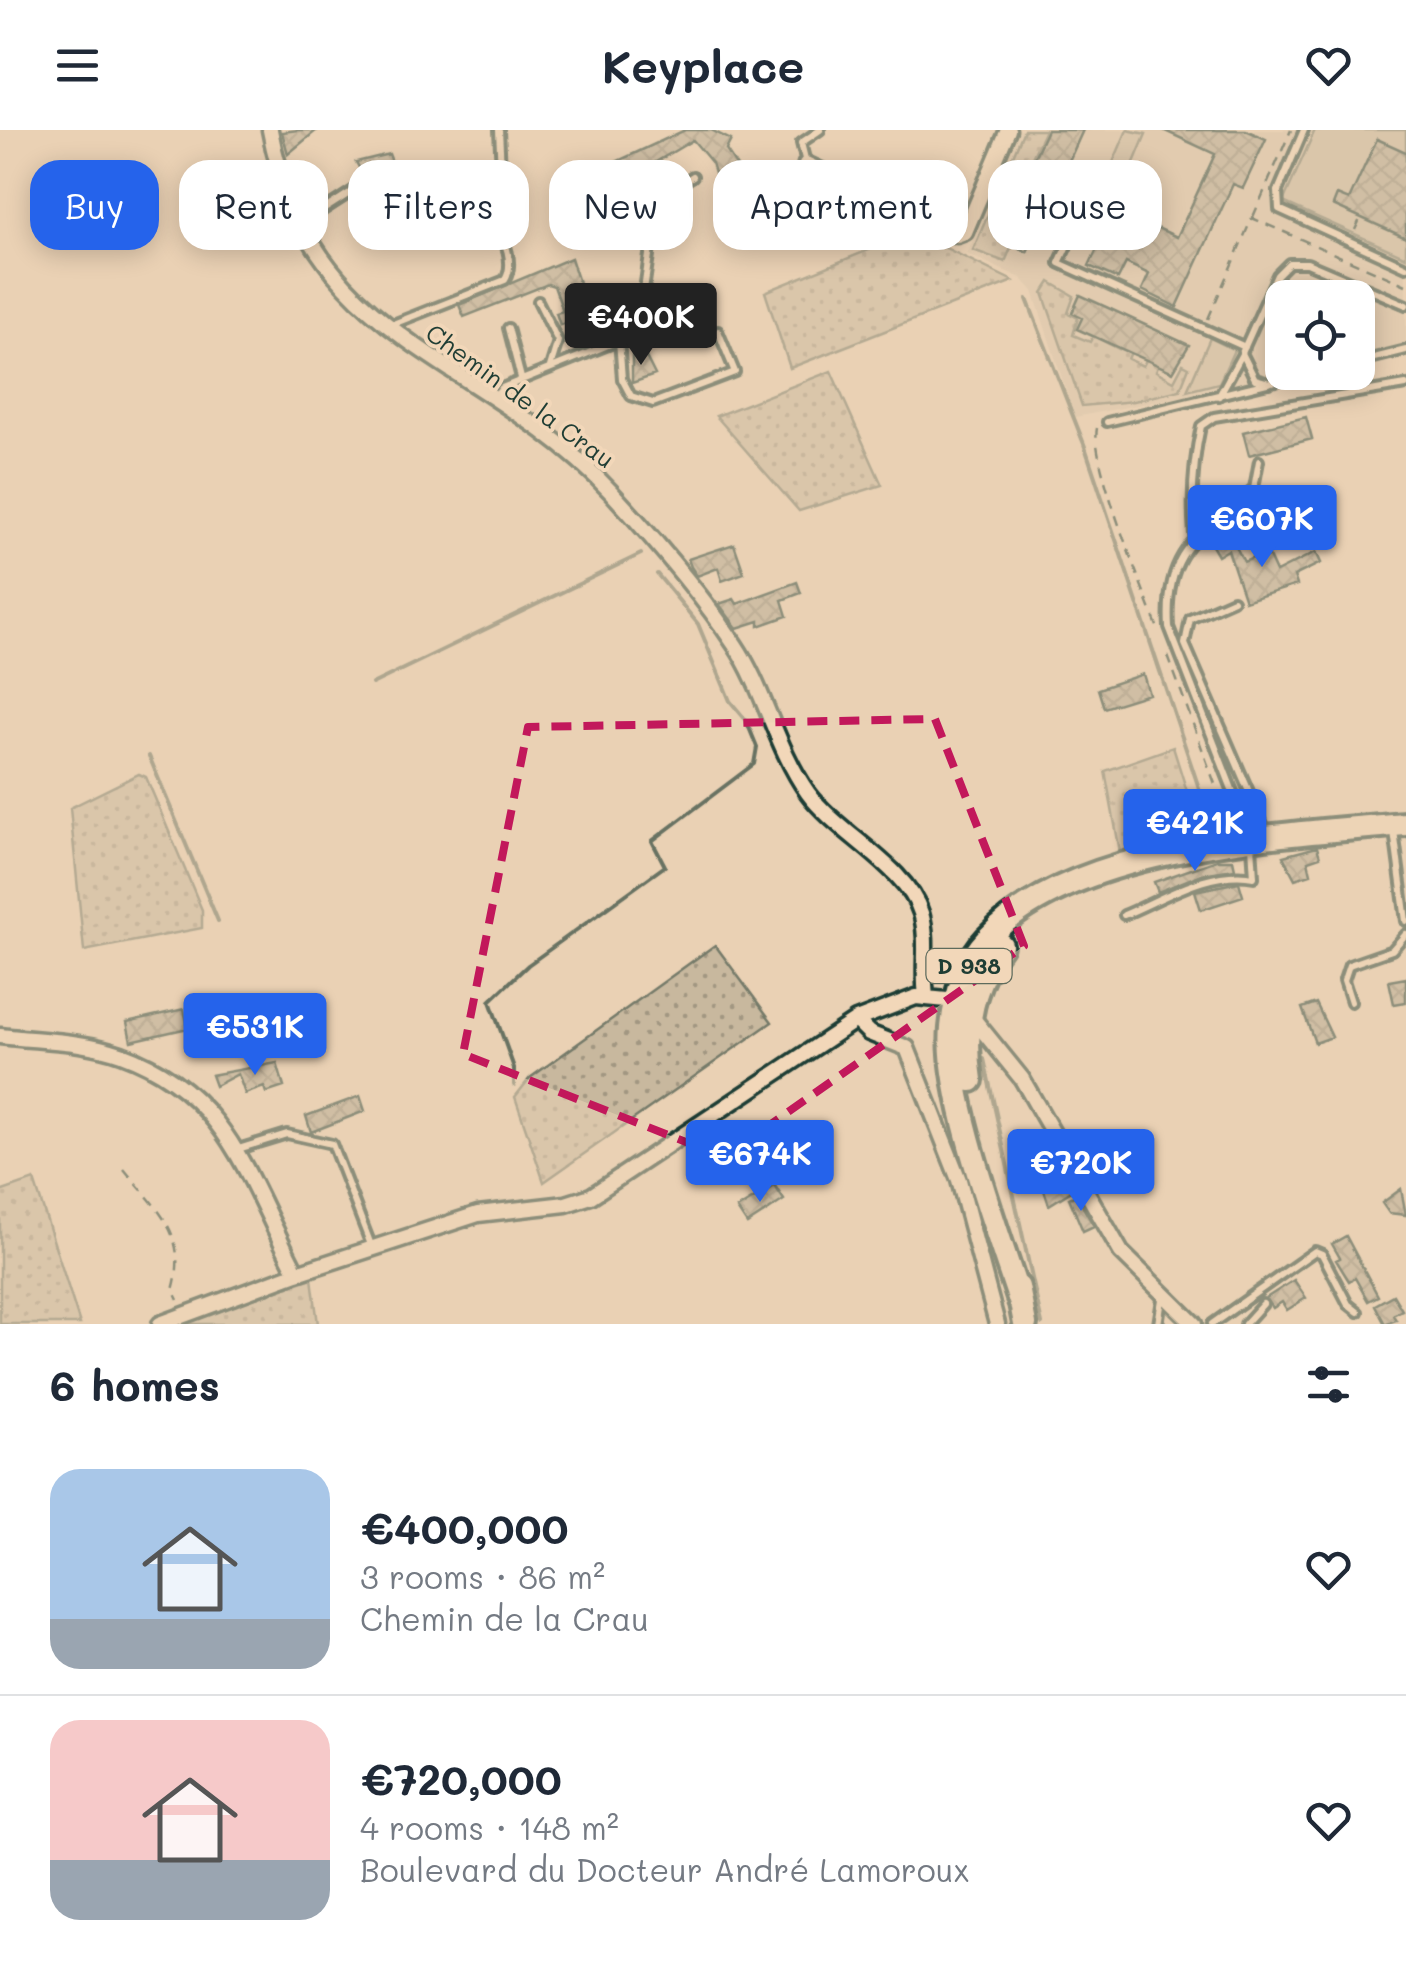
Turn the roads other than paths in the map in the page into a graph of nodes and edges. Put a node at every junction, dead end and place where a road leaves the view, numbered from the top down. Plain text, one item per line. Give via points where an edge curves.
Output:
1 (270, 130) edge
2 (498, 130) edge
3 (820, 130) edge
4 (1008, 130) edge
5 (1304, 130) edge
6 (278, 160) edge
7 (805, 160) edge
8 (968, 225) edge
9 (319, 250) edge
10 (650, 250) edge
11 (1065, 250) edge
12 (1406, 267) edge
13 (538, 301) dead end
14 (1406, 305) edge
15 (387, 326) junction
16 (508, 328) dead end
17 (718, 331) dead end
18 (620, 340) junction
19 (1244, 350) junction
20 (1406, 350) edge
21 (1375, 358) edge
22 (550, 367) junction
23 (521, 378) junction
24 (1265, 382) edge
25 (1265, 384) edge
26 (1406, 385) edge
27 (1219, 396) junction
28 (494, 400) junction
29 (1106, 422) dead end
30 (1259, 461) dead end
31 (1194, 536) junction
32 (1233, 600) dead end
33 (1400, 824) edge
34 (1260, 838) junction
35 (1145, 861) junction
36 (1124, 915) dead end
37 (1406, 921) edge
38 (1406, 934) edge
39 (926, 996) junction
40 (1351, 1002) dead end
41 (963, 1008) junction
42 (856, 1020) junction
43 (0, 1036) edge
44 (235, 1150) junction
45 (370, 1245) junction
46 (297, 1272) junction
47 (1163, 1292) junction
48 (1263, 1304) dead end
49 (1023, 1312) edge
50 (1358, 1312) dead end
51 (160, 1324) edge
52 (997, 1324) edge
53 (1158, 1324) edge
54 (1194, 1324) edge
55 (1212, 1324) edge
56 (1245, 1324) edge

1 - 6 street, Chemin de la Crau
2 - 15 lane via 501,170 489,206 510,258 509,274
3 - 7 lane via 801,143
4 - 8 street
5 - 12 lane via 1278,191 1279,208
9 - 15 street, Chemin de la Crau via 341,284
10 - 18 lane via 640,318
11 - 19 lane via 1059,263
13 - 22 lane via 558,342
14 - 19 lane via 1307,263 1289,263 1277,274
15 - 28 street, Chemin de la Crau
16 - 23 lane
17 - 18 lane via 734,372 652,403 631,396 622,379
18 - 22 lane
19 - 24 lane via 1255,379
19 - 27 lane
20 - 21 lane
22 - 23 lane
23 - 28 lane
25 - 27 lane
26 - 31 lane via 1214,417 1201,426
27 - 29 lane
28 - 39 street, Chemin de la Crau via 610,490 736,646 777,743 806,790 900,880 920,908
30 - 31 lane via 1254,488
31 - 34 lane via 1172,572 1169,627
32 - 34 lane via 1190,620 1185,644
33 - 34 main road, D 938
33 - 37 lane
34 - 35 main road, D 938
34 - 36 lane via 1254,877 1201,882
35 - 41 main road, D 938 via 1025,921 999,946
35 - 41 main road, D 938 via 1020,910 985,940 962,979
38 - 40 lane via 1392,950 1349,965 1344,980
39 - 41 street
39 - 42 street
41 - 47 street via 1022,1078 1121,1252
41 - 49 main road, D 938 via 969,1067
41 - 49 main road, D 938 via 952,1046 962,1106
42 - 45 street via 591,1196 478,1214
42 - 52 street via 869,1033 907,1048 959,1180
43 - 44 street via 66,1041 158,1071 219,1120
44 - 45 lane via 287,1134 332,1144
44 - 46 street
45 - 46 street
46 - 51 street
47 - 53 lane
47 - 54 street
48 - 56 lane
50 - 55 lane via 1316,1251

